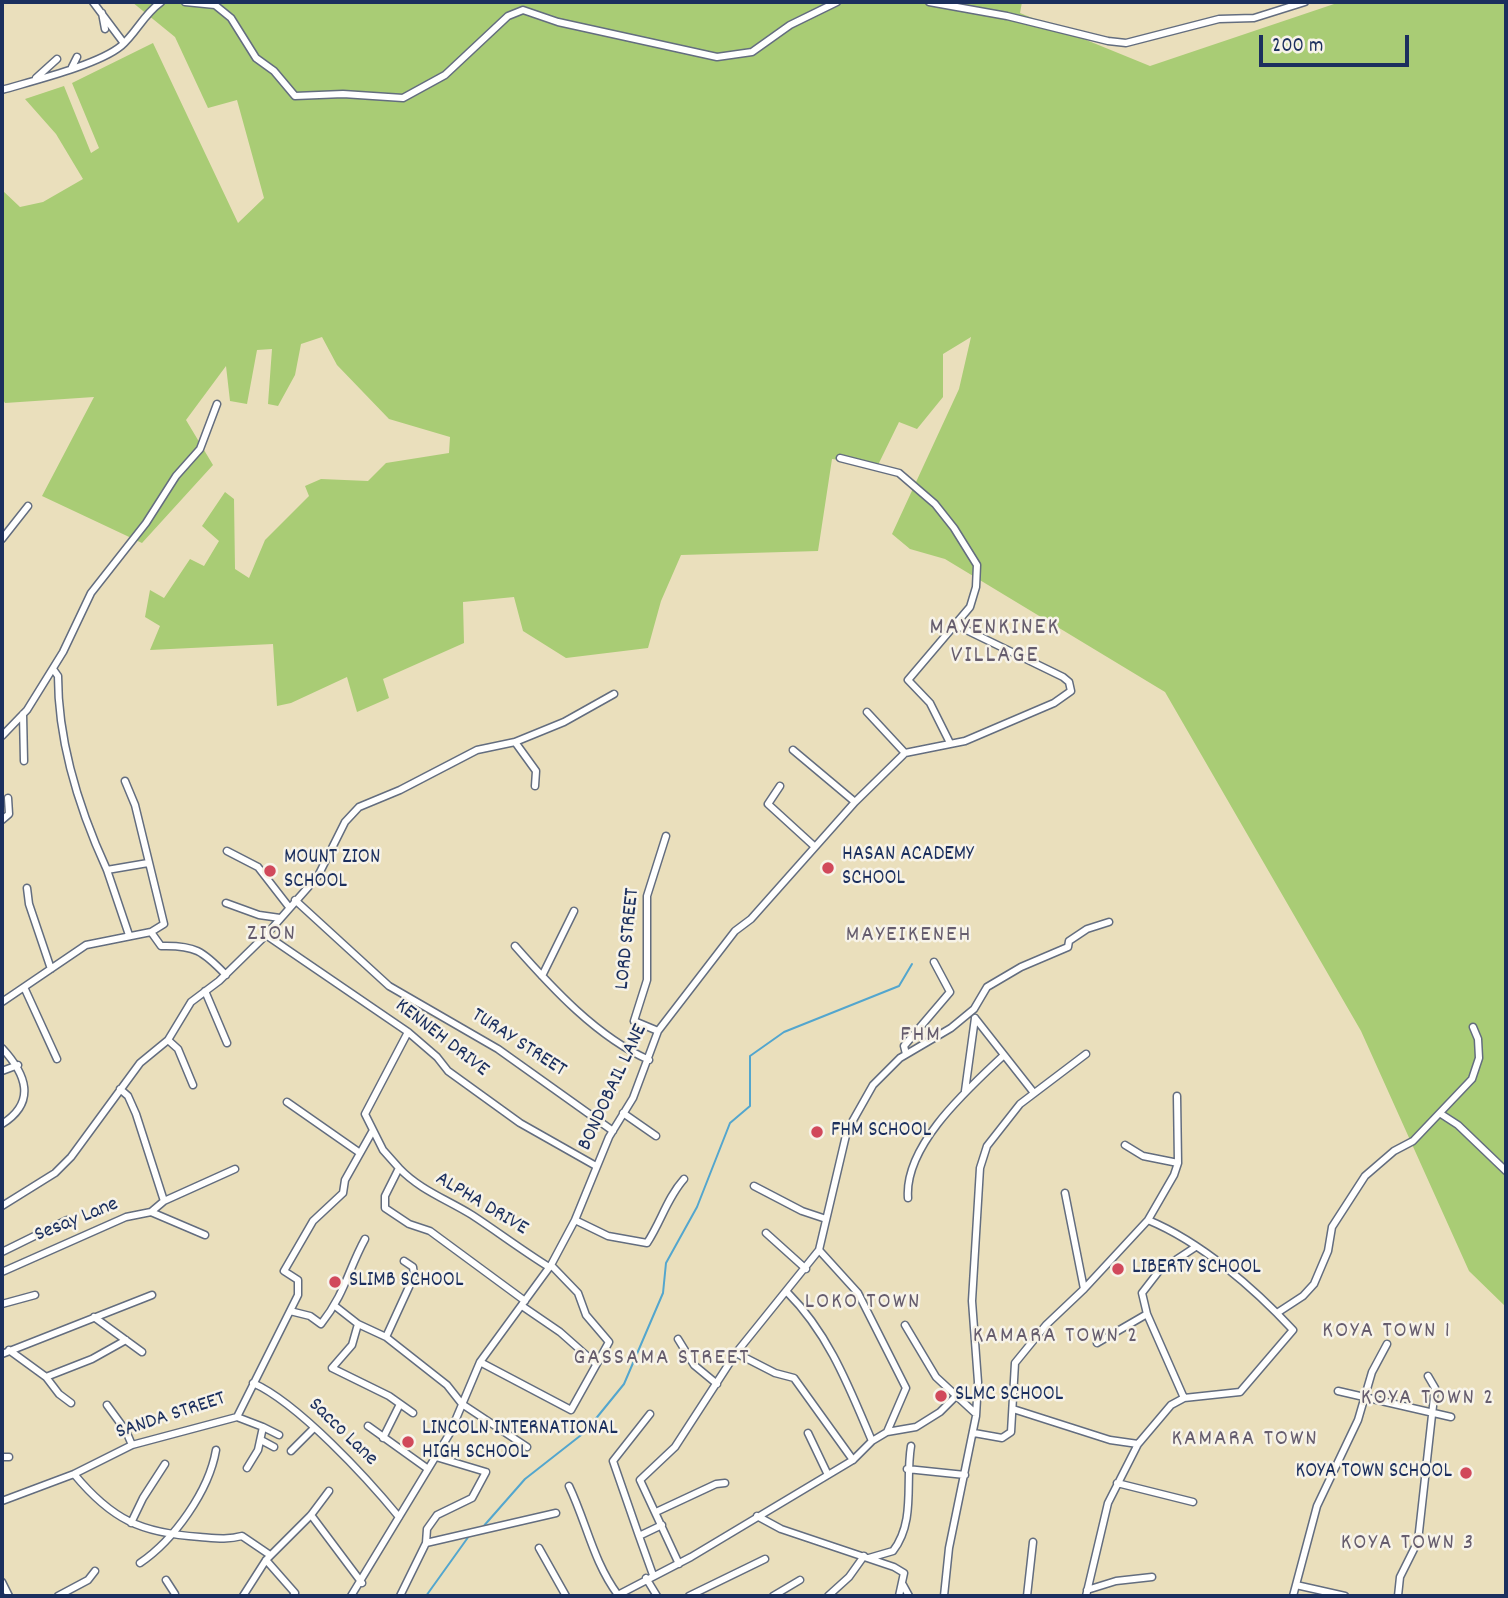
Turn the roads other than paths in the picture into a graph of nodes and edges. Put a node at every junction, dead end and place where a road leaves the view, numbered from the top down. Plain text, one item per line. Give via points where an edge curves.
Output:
1 (93, 2) edge
2 (162, 2) edge
3 (184, 2) edge
4 (837, 2) edge
5 (929, 2) edge
6 (1305, 2) edge
7 (102, 13) junction
8 (105, 29) dead end
9 (123, 42) junction
10 (77, 58) dead end
11 (57, 59) dead end
12 (72, 67) junction
13 (36, 80) junction
14 (2, 90) edge
15 (217, 404) dead end
16 (840, 458) dead end
17 (28, 506) dead end
18 (2, 539) edge
19 (954, 624) junction
20 (53, 668) junction
21 (614, 694) dead end
22 (867, 712) dead end
23 (23, 714) junction
24 (2, 736) edge
25 (515, 742) junction
26 (950, 743) junction
27 (793, 750) dead end
28 (905, 752) junction
29 (24, 761) dead end
30 (125, 781) dead end
31 (535, 786) dead end
32 (780, 786) dead end
33 (8, 798) dead end
34 (855, 802) junction
35 (2, 820) edge
36 (666, 836) dead end
37 (814, 846) junction
38 (227, 851) dead end
39 (148, 863) junction
40 (107, 870) junction
41 (27, 888) dead end
42 (295, 900) junction
43 (226, 903) dead end
44 (289, 907) junction
45 (574, 911) dead end
46 (281, 918) junction
47 (1109, 922) dead end
48 (151, 932) junction
49 (129, 935) junction
50 (266, 935) junction
51 (515, 946) dead end
52 (934, 962) dead end
53 (51, 969) junction
54 (226, 975) junction
55 (542, 975) junction
56 (24, 988) junction
57 (205, 991) junction
58 (2, 1002) edge
59 (974, 1009) junction
60 (975, 1018) junction
61 (1473, 1027) dead end
62 (658, 1031) junction
63 (408, 1032) junction
64 (168, 1040) junction
65 (227, 1043) dead end
66 (2, 1048) edge
67 (906, 1054) junction
68 (1086, 1054) dead end
69 (1004, 1055) junction
70 (57, 1059) dead end
71 (649, 1060) junction
72 (18, 1065) junction
73 (2, 1071) edge
74 (193, 1085) dead end
75 (120, 1089) junction
76 (965, 1091) junction
77 (1034, 1093) junction
78 (1177, 1096) dead end
79 (287, 1102) dead end
80 (623, 1113) junction
81 (1441, 1114) junction
82 (2, 1124) edge
83 (372, 1132) junction
84 (613, 1132) junction
85 (656, 1136) dead end
86 (1125, 1145) dead end
87 (360, 1153) junction
88 (1178, 1163) junction
89 (596, 1166) junction
90 (399, 1168) junction
91 (235, 1169) dead end
92 (1506, 1171) edge
93 (684, 1179) dead end
94 (754, 1186) dead end
95 (1065, 1193) dead end
96 (908, 1198) dead end
97 (164, 1201) junction
98 (2, 1206) edge
99 (151, 1212) junction
100 (826, 1219) junction
101 (67, 1220) dead end
102 (575, 1220) junction
103 (1148, 1220) junction
104 (766, 1233) dead end
105 (205, 1234) dead end
106 (365, 1239) dead end
107 (1194, 1248) junction
108 (819, 1250) junction
109 (2, 1252) edge
110 (404, 1261) dead end
111 (550, 1266) junction
112 (806, 1269) junction
113 (2, 1272) edge
114 (1084, 1289) junction
115 (787, 1292) junction
116 (35, 1295) dead end
117 (152, 1295) dead end
118 (523, 1303) junction
119 (2, 1304) edge
120 (335, 1306) junction
121 (290, 1311) junction
122 (1277, 1313) junction
123 (1147, 1314) junction
124 (93, 1317) junction
125 (358, 1324) junction
126 (905, 1325) dead end
127 (386, 1338) junction
128 (678, 1339) dead end
129 (126, 1340) junction
130 (1097, 1343) dead end
131 (1387, 1344) dead end
132 (5, 1352) edge
133 (142, 1352) dead end
134 (736, 1353) junction
135 (480, 1362) junction
136 (595, 1363) junction
137 (1429, 1376) dead end
138 (46, 1377) junction
139 (253, 1383) junction
140 (717, 1384) junction
141 (1338, 1391) dead end
142 (957, 1395) junction
143 (1185, 1398) junction
144 (1366, 1398) junction
145 (71, 1403) dead end
146 (400, 1404) junction
147 (462, 1404) junction
148 (107, 1405) dead end
149 (1013, 1409) junction
150 (413, 1413) dead end
151 (1433, 1413) junction
152 (650, 1414) dead end
153 (975, 1416) junction
154 (237, 1417) junction
155 (1451, 1417) dead end
156 (369, 1426) dead end
157 (263, 1427) junction
158 (313, 1429) junction
159 (887, 1432) junction
160 (808, 1433) dead end
161 (974, 1433) junction
162 (279, 1435) dead end
163 (383, 1437) junction
164 (261, 1440) junction
165 (872, 1441) junction
166 (1138, 1444) junction
167 (132, 1445) junction
168 (911, 1446) dead end
169 (274, 1447) dead end
170 (527, 1447) dead end
171 (216, 1450) dead end
172 (291, 1451) dead end
173 (436, 1457) junction
174 (853, 1460) junction
175 (165, 1464) dead end
176 (247, 1468) dead end
177 (428, 1469) junction
178 (907, 1469) junction
179 (74, 1475) junction
180 (828, 1475) junction
181 (965, 1475) junction
182 (725, 1483) dead end
183 (1116, 1483) junction
184 (569, 1486) dead end
185 (329, 1491) dead end
186 (2, 1501) edge
187 (1194, 1502) dead end
188 (656, 1512) junction
189 (556, 1513) dead end
190 (311, 1515) junction
191 (757, 1516) junction
192 (399, 1517) junction
193 (131, 1523) junction
194 (662, 1525) junction
195 (173, 1535) junction
196 (639, 1536) junction
197 (1033, 1542) dead end
198 (426, 1543) junction
199 (539, 1548) dead end
200 (268, 1557) junction
201 (866, 1557) junction
202 (765, 1559) dead end
203 (140, 1563) dead end
204 (679, 1564) junction
205 (95, 1571) dead end
206 (650, 1577) junction
207 (1152, 1577) dead end
208 (166, 1580) dead end
209 (800, 1580) dead end
210 (2, 1582) edge
211 (362, 1583) junction
212 (903, 1585) junction
213 (1296, 1585) junction
214 (1087, 1593) edge
215 (172, 1595) edge
216 (294, 1595) edge
217 (355, 1595) edge
218 (617, 1595) edge
219 (9, 1596) edge
220 (58, 1596) edge
221 (243, 1596) edge
222 (400, 1596) edge
223 (566, 1596) edge
224 (657, 1596) edge
225 (689, 1596) edge
226 (773, 1596) edge
227 (828, 1596) edge
228 (899, 1596) edge
229 (909, 1596) edge
230 (944, 1596) edge
231 (1027, 1596) edge
232 (1293, 1596) edge
233 (1346, 1596) edge
234 (1398, 1596) edge

1 - 7 street
2 - 9 street via 145,13
3 - 4 street via 215,5 231,18 256,58 295,96 403,98 445,75 508,16 523,9 558,22 716,57 752,52 790,25
5 - 6 street via 1126,43 1219,19 1254,18
7 - 8 street
7 - 9 street
9 - 12 street
10 - 12 street
11 - 13 street
12 - 13 street
13 - 14 street
15 - 20 street via 200,449 91,593
16 - 19 street via 899,473 936,504 954,528 973,558 977,575 970,607
17 - 18 street
19 - 26 street via 908,680 930,703
19 - 26 street via 1063,677 1072,687 1054,703 965,741
20 - 23 street
20 - 40 street via 75,787
21 - 25 street
22 - 28 street
23 - 24 street
23 - 29 street
25 - 31 street via 536,771
25 - 42 street via 477,750 359,807 345,822 318,876
26 - 28 street
27 - 34 street
28 - 34 street, BONDOBAIL LANE
30 - 39 street
32 - 37 street via 768,804
33 - 35 street via 9,814
34 - 37 street, BONDOBAIL LANE
36 - 62 street, LORD STREET via 647,896 647,980 634,1021
37 - 62 street, BONDOBAIL LANE via 751,919 735,931
38 - 44 street via 258,866
39 - 40 street
39 - 48 street via 164,925
40 - 49 street
41 - 53 street
42 - 44 street
42 - 84 street, TURAY STREET via 389,986 498,1049
43 - 46 street
44 - 46 street
45 - 55 street
46 - 50 street
47 - 59 street via 1087,929 1069,941 1068,947 987,987
48 - 49 street
48 - 54 street via 161,946 183,945 204,951
49 - 53 street via 86,945
50 - 54 street
50 - 63 street, KENNEH DRIVE
51 - 55 street
52 - 67 street via 950,992 913,1031 904,1046
53 - 56 street
54 - 57 street
55 - 71 street via 624,1048
56 - 58 street
56 - 70 street
57 - 64 street via 183,1013
57 - 65 street
59 - 60 street
59 - 67 street
60 - 69 street
60 - 76 street
61 - 81 street via 1479,1058 1472,1079
62 - 71 street, BONDOBAIL LANE
63 - 83 street via 365,1114
63 - 89 street, KENNEH DRIVE via 467,1085
64 - 74 street via 178,1049
64 - 75 street via 140,1063
66 - 72 street
67 - 100 street via 873,1085 847,1131
68 - 77 street
69 - 76 street
69 - 77 street
71 - 80 street, BONDOBAIL LANE
72 - 73 street
72 - 82 street via 24,1102 17,1115
75 - 97 street via 136,1114
75 - 98 street via 55,1173
76 - 96 street via 922,1147 907,1187
77 - 153 street via 1002,1125 987,1146 980,1168 972,1301 978,1381
78 - 88 street
79 - 87 street
80 - 84 street, BONDOBAIL LANE
80 - 85 street
81 - 92 street
81 - 122 street via 1365,1176 1332,1227 1314,1284
83 - 87 street
83 - 90 street, ALPHA DRIVE
84 - 89 street, BONDOBAIL LANE
86 - 88 street via 1143,1156
87 - 121 street, SANDA STREET via 343,1193 313,1222 284,1271 298,1280 299,1286
88 - 103 street
89 - 102 street, BONDOBAIL LANE
90 - 111 street, ALPHA DRIVE via 416,1187 470,1213
90 - 118 street via 385,1196 385,1208 430,1231
91 - 97 street
93 - 102 street via 669,1195 647,1243 607,1236
94 - 100 street via 802,1212
95 - 114 street
97 - 99 street
99 - 105 street, Sesay Lane
99 - 113 street, Sesay Lane via 126,1217
100 - 108 street
101 - 109 street
102 - 111 street, BONDOBAIL LANE
103 - 107 street
103 - 114 street
104 - 112 street
106 - 120 street
107 - 122 street via 1218,1261
107 - 123 street via 1147,1284 1142,1293
108 - 112 street
108 - 159 street via 858,1293 905,1388
110 - 127 street via 413,1267 414,1276
111 - 118 street, BONDOBAIL LANE
111 - 136 street, ALPHA DRIVE via 578,1293 586,1315 609,1342
112 - 115 street
114 - 149 street via 1015,1363
115 - 134 street
115 - 165 street via 826,1338
116 - 119 street
117 - 124 street
118 - 135 street, BONDOBAIL LANE
118 - 136 street
120 - 121 street via 321,1324
120 - 125 street
121 - 139 street, SANDA STREET
122 - 143 street via 1293,1330 1240,1392
123 - 130 street
123 - 143 street
124 - 129 street
124 - 132 street
125 - 127 street
125 - 146 street via 352,1345 331,1371
126 - 142 street via 936,1377
127 - 147 street via 447,1385
128 - 140 street via 694,1365
129 - 133 street
129 - 138 street
131 - 144 street
132 - 138 street
134 - 140 street
134 - 174 street via 794,1378
135 - 136 street via 571,1410
135 - 147 street, BONDOBAIL LANE
137 - 151 street via 1435,1388
138 - 145 street
139 - 154 street, SANDA STREET
139 - 158 street, Sacco Lane via 271,1391
140 - 188 street via 675,1447 641,1479
141 - 144 street
142 - 153 street
142 - 159 street via 916,1427
143 - 166 street via 1171,1405
144 - 151 street
144 - 213 street via 1317,1506
146 - 150 street
146 - 163 street
147 - 170 street
147 - 173 street, BONDOBAIL LANE
148 - 167 street
149 - 161 street via 1008,1436
149 - 166 street via 1110,1440
151 - 155 street
151 - 234 street via 1418,1541 1400,1577
152 - 196 street via 613,1461
153 - 161 street
154 - 157 street
154 - 167 street, SANDA STREET
156 - 163 street
157 - 162 street
157 - 164 street
158 - 172 street
158 - 192 street, Sacco Lane
159 - 165 street
160 - 180 street
161 - 181 street
163 - 177 street
164 - 169 street
164 - 176 street
165 - 174 street
166 - 183 street
167 - 179 street, SANDA STREET
168 - 178 street
171 - 195 street via 212,1473
173 - 177 street, BONDOBAIL LANE
173 - 198 street via 486,1472 472,1498 437,1515 427,1529
174 - 180 street
175 - 193 street
177 - 192 street, BONDOBAIL LANE
178 - 181 street
178 - 201 street via 908,1523 901,1541 893,1551
179 - 186 street, SANDA STREET
179 - 193 street via 94,1499
180 - 191 street
181 - 230 street
182 - 188 street
183 - 187 street
183 - 214 street
184 - 218 street via 601,1572
185 - 190 street
188 - 194 street
189 - 198 street
190 - 200 street
190 - 211 street
191 - 201 street via 781,1529
191 - 204 street
192 - 211 street, BONDOBAIL LANE
193 - 195 street
194 - 196 street
194 - 204 street
195 - 200 street via 242,1536
195 - 203 street
196 - 206 street
197 - 231 street
198 - 222 street
199 - 223 street
200 - 216 street
200 - 221 street
201 - 212 street via 904,1573
201 - 227 street
202 - 225 street
204 - 206 street
205 - 220 street via 88,1580
206 - 218 street
206 - 224 street
207 - 214 street via 1116,1581
208 - 215 street
209 - 226 street
210 - 219 street
211 - 217 street, BONDOBAIL LANE
212 - 228 street
212 - 229 street
213 - 232 street
213 - 233 street

